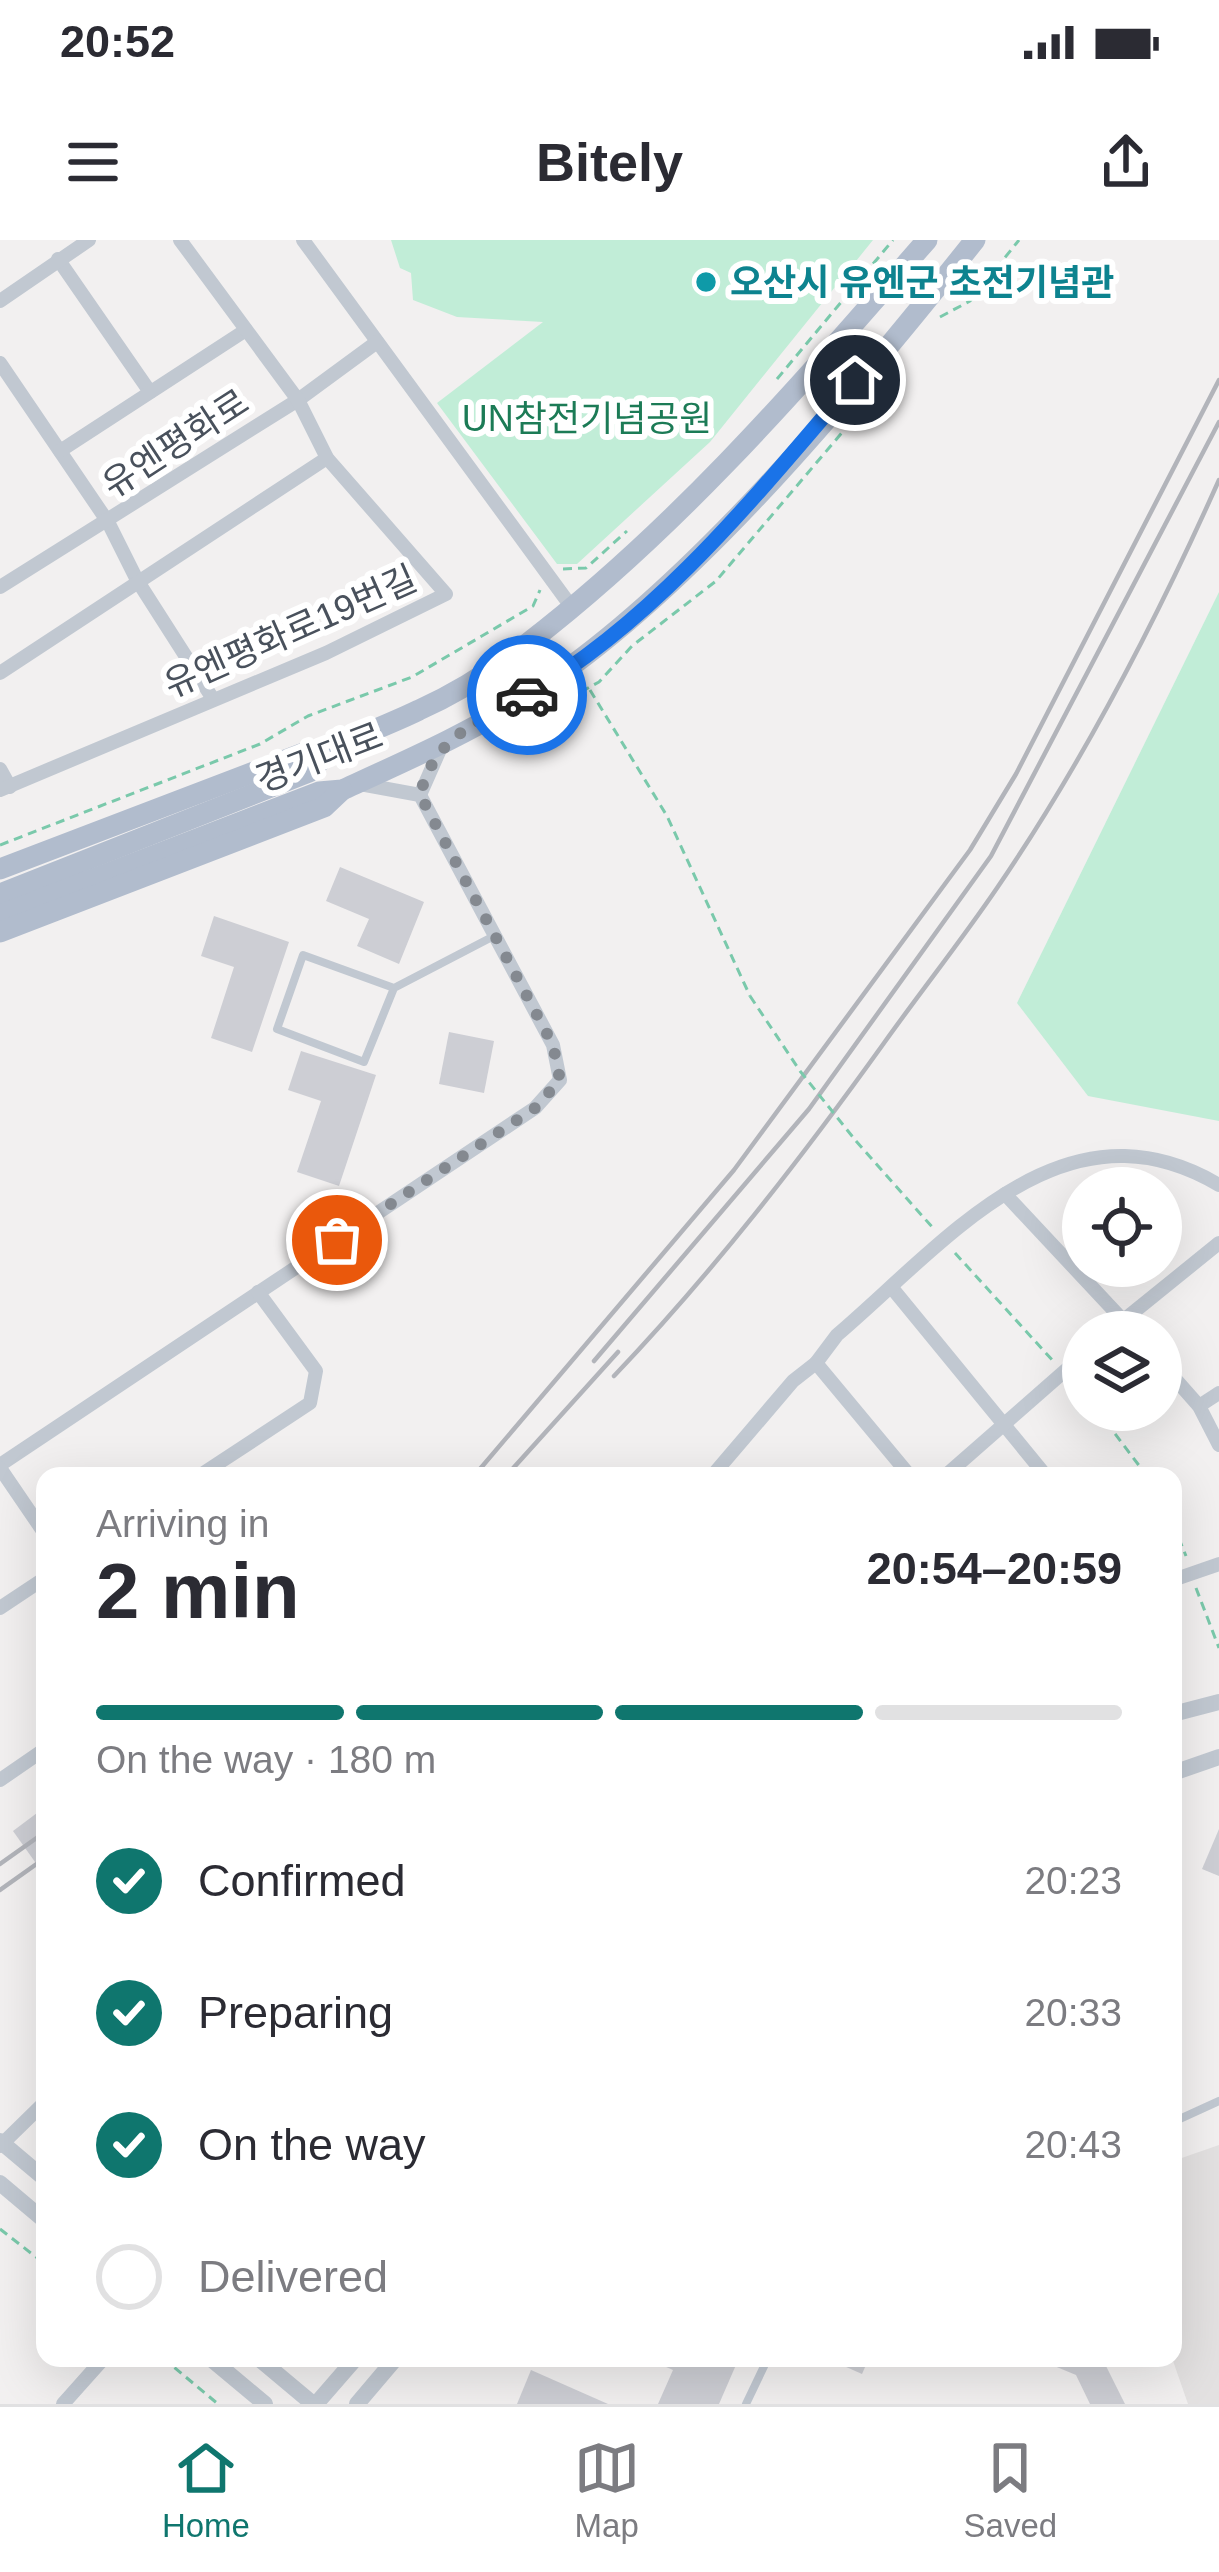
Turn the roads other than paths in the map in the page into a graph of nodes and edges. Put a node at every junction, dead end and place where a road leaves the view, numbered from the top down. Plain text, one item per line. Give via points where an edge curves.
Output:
1 (89, 240) edge
2 (180, 240) edge
3 (303, 240) edge
4 (927, 240) edge
5 (975, 240) edge
6 (58, 259) junction
7 (0, 301) edge
8 (246, 330) junction
9 (377, 342) junction
10 (0, 363) edge
11 (150, 392) junction
12 (298, 400) junction
13 (60, 451) junction
14 (327, 458) junction
15 (108, 522) junction
16 (137, 580) junction
17 (0, 587) edge
18 (573, 609) junction
19 (0, 673) edge
20 (213, 699) junction
21 (447, 740) junction
22 (326, 752) junction
23 (0, 770) edge
24 (349, 787) junction
25 (5, 789) edge
26 (420, 795) junction
27 (0, 869) edge
28 (0, 894) edge
29 (0, 915) edge
30 (0, 932) edge
31 (495, 936) junction
32 (394, 988) junction
33 (1219, 1185) edge
34 (1005, 1194) junction
35 (1219, 1243) edge
36 (892, 1288) junction
37 (258, 1292) junction
38 (1115, 1311) edge
39 (1145, 1311) edge
40 (816, 1363) junction
41 (1062, 1374) edge
42 (1182, 1387) edge
43 (1219, 1393) edge
44 (1199, 1406) junction
45 (1006, 1426) junction
46 (1219, 1445) edge
47 (0, 1467) edge
48 (213, 1467) edge
49 (720, 1467) edge
50 (903, 1467) edge
51 (956, 1467) edge
52 (1039, 1467) edge
53 (36, 1521) edge
54 (1219, 1564) edge
55 (1182, 1577) edge
56 (36, 1584) edge
57 (0, 1608) edge
58 (1219, 1702) edge
59 (1182, 1712) edge
60 (36, 1755) edge
61 (1219, 1757) edge
62 (1182, 1770) edge
63 (0, 1780) edge
64 (1219, 2101) edge
65 (36, 2110) edge
66 (1182, 2118) edge
67 (1, 2143) edge
68 (36, 2172) edge
69 (0, 2183) edge
70 (36, 2213) edge
71 (96, 2367) edge
72 (221, 2367) edge
73 (269, 2367) edge
74 (348, 2367) edge
75 (388, 2367) edge
76 (764, 2367) edge
77 (63, 2404) edge
78 (265, 2404) edge
79 (314, 2404) edge
80 (357, 2404) edge
81 (746, 2404) edge

1 - 6 street
2 - 8 street, 유엔평화로19번길
3 - 9 street
4 - 18 main road, 경기대로 via 760,432
5 - 21 main road, 경기대로 via 775,473 644,608 538,689
6 - 7 street
6 - 11 street
8 - 11 street
8 - 12 street, 유엔평화로19번길
9 - 12 street, 유엔평화로
9 - 18 street
10 - 13 street
11 - 13 street
12 - 14 street, 유엔평화로19번길
12 - 15 street, 유엔평화로
13 - 15 street
14 - 16 street
14 - 20 street, 유엔평화로19번길 via 446,594
15 - 16 street
15 - 17 street, 유엔평화로
16 - 19 street
16 - 20 street
18 - 22 main road, 경기대로 via 424,708
20 - 25 street, 유엔평화로19번길
21 - 24 main road, 경기대로
21 - 26 street
22 - 27 main road via 301,754
22 - 28 main road, 경기대로 via 309,772
23 - 25 street
24 - 26 street
24 - 29 main road, 경기대로
24 - 30 main road via 324,807
26 - 31 street
31 - 32 lane
31 - 37 street via 559,1058 560,1080 550,1096
32 - 32 lane via 364,1062 277,1029 303,955
33 - 34 street via 1191,1168 1109,1151 1027,1176
34 - 36 street
34 - 38 street
35 - 39 street
36 - 40 street
36 - 45 street
37 - 47 street
37 - 48 street via 316,1370 310,1403
40 - 49 street
40 - 50 street
41 - 45 street
42 - 44 street
43 - 44 street
44 - 46 street
45 - 51 street
45 - 52 street
47 - 53 street
54 - 55 street
56 - 57 street
58 - 59 street
60 - 63 street
61 - 62 street
64 - 66 lane
65 - 67 street
67 - 68 street
69 - 70 street
71 - 77 street
72 - 78 street
73 - 79 street
74 - 79 street
75 - 80 street
76 - 81 lane

